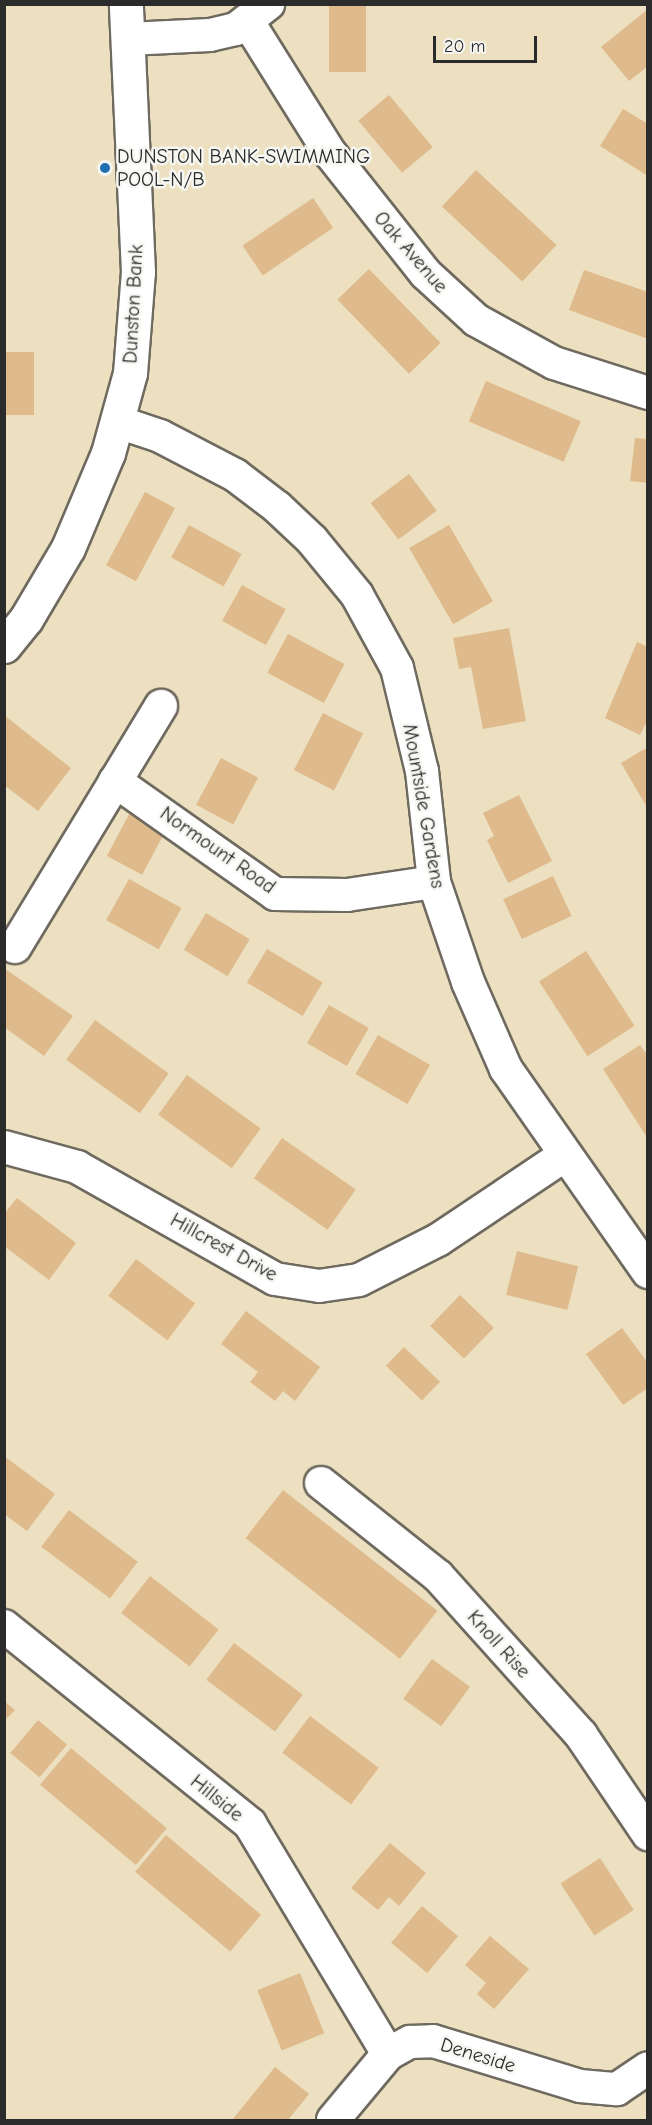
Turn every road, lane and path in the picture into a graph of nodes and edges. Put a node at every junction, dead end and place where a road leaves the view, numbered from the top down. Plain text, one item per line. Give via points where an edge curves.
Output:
1 (126, 4) edge
2 (258, 13) edge
3 (128, 39) junction
4 (648, 393) edge
5 (118, 422) junction
6 (4, 646) edge
7 (161, 706) dead end
8 (115, 781) junction
9 (434, 882) junction
10 (15, 947) dead end
11 (4, 1147) edge
12 (565, 1155) junction
13 (648, 1272) edge
14 (321, 1483) dead end
15 (4, 1626) edge
16 (648, 1834) edge
17 (388, 2054) junction
18 (648, 2068) edge
19 (333, 2121) edge

1 - 3 street, Dunston Bank
2 - 3 street via 210,35
2 - 4 street, Oak Avenue via 337,162 426,274 476,320 554,363
3 - 5 street, Dunston Bank via 138,272 130,373
5 - 6 street, Dunston Bank via 97,484 68,548 26,619
5 - 9 street, Mountside Gardens via 160,436 235,475 298,527 357,595 397,668 422,771
7 - 8 street
8 - 9 street, Normount Road via 274,894 347,895
8 - 10 street
9 - 12 street, Mountside Gardens via 468,982 506,1069
11 - 12 street, Hillcrest Drive via 77,1167 274,1279 319,1286 360,1280 438,1240
12 - 13 street, Mountside Gardens
14 - 16 street, Knoll Rise via 438,1576 581,1736
15 - 17 street, Hillside via 250,1824
17 - 18 street, Deneside via 410,2042 433,2041 580,2086 617,2089
17 - 19 street, Deneside

